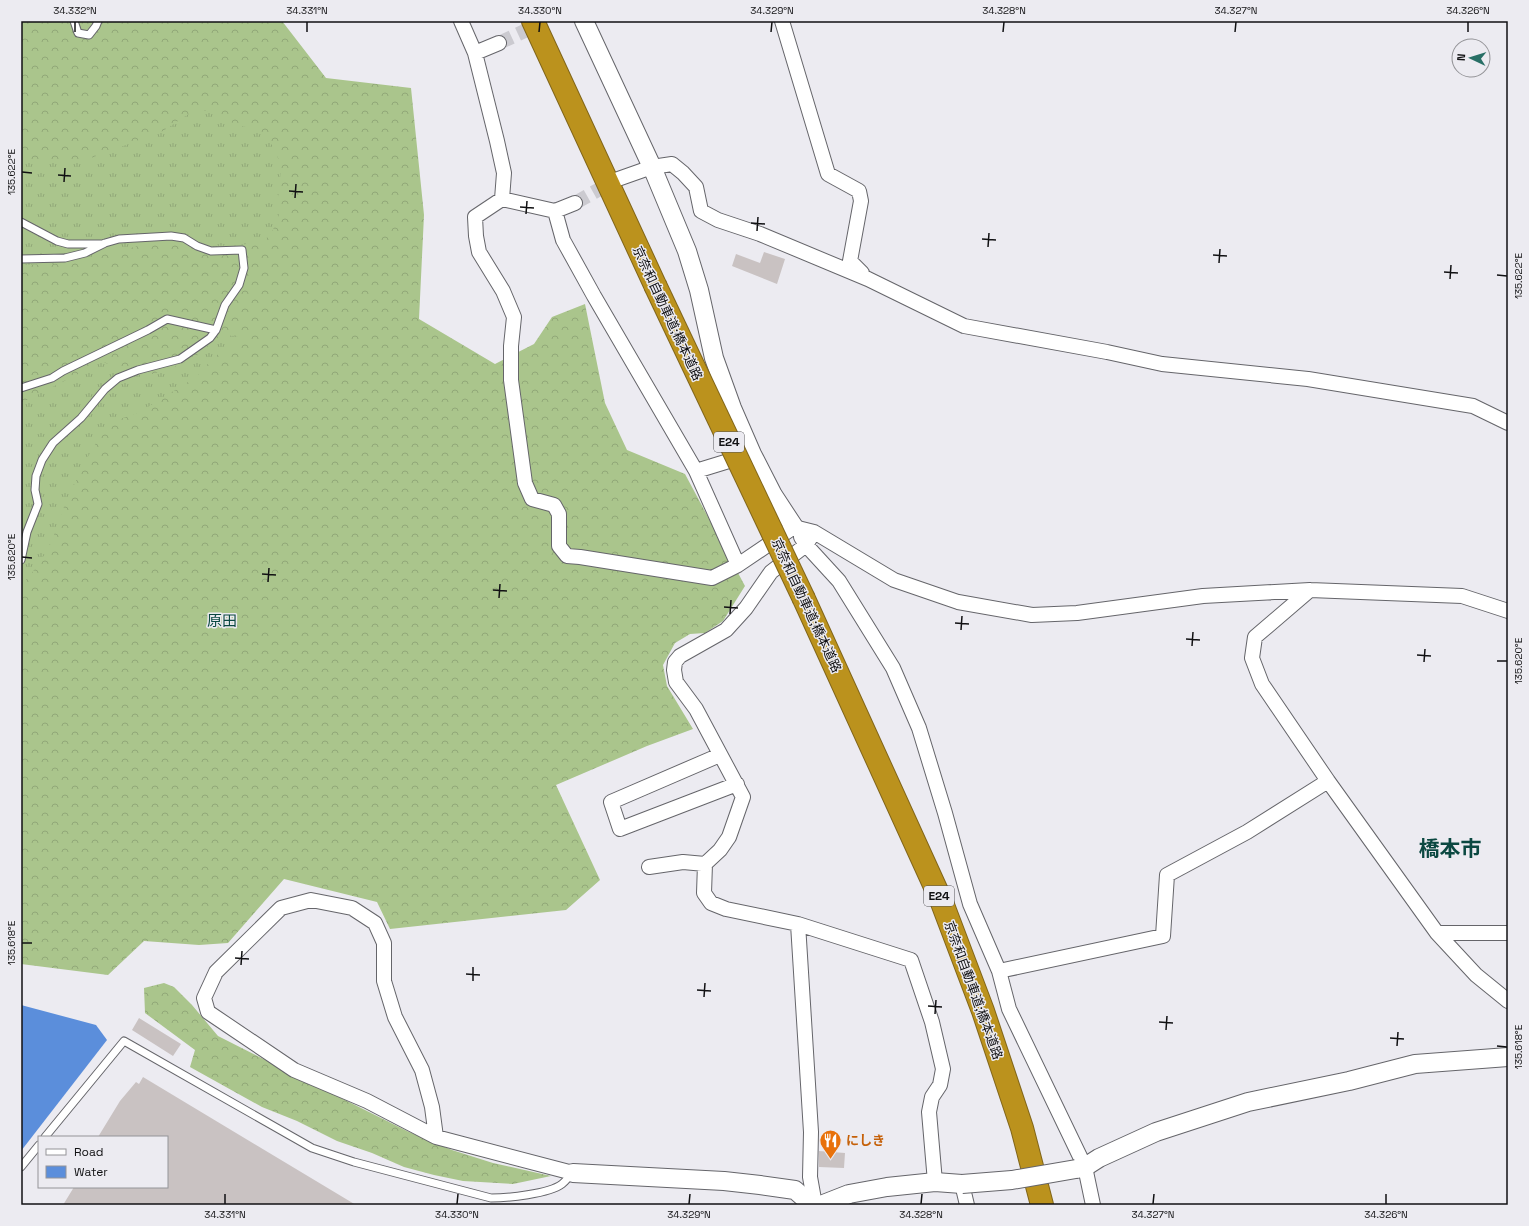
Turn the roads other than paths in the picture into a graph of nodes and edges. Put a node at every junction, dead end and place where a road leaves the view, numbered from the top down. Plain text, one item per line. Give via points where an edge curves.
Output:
1 (74, 21) edge
2 (98, 21) edge
3 (461, 21) edge
4 (533, 21) edge
5 (584, 21) edge
6 (782, 21) edge
7 (499, 43) tunnel mouth
8 (475, 53) junction
9 (652, 167) junction
10 (618, 179) tunnel mouth
11 (502, 199) junction
12 (575, 203) tunnel mouth
13 (555, 211) junction
14 (21, 222) edge
15 (105, 243) junction
16 (21, 259) edge
17 (868, 279) junction
18 (216, 330) junction
19 (21, 388) edge
20 (1508, 423) edge
21 (752, 454) junction
22 (696, 471) junction
23 (794, 527) junction
24 (814, 532) junction
25 (806, 545) junction
26 (21, 560) edge
27 (738, 565) junction
28 (1310, 590) junction
29 (1508, 611) edge
30 (720, 755) junction
31 (1328, 781) junction
32 (737, 784) junction
33 (705, 864) junction
34 (649, 868) dead end
35 (798, 924) junction
36 (1437, 933) junction
37 (1508, 933) edge
38 (999, 971) junction
39 (1508, 1002) edge
40 (1508, 1057) edge
41 (46, 1136) edge
42 (436, 1137) junction
43 (38, 1146) edge
44 (21, 1167) edge
45 (1080, 1168) junction
46 (573, 1172) junction
47 (935, 1182) junction
48 (962, 1184) junction
49 (814, 1205) edge
50 (821, 1205) edge
51 (967, 1205) edge
52 (1042, 1205) edge
53 (1094, 1205) edge

1 - 2 lane via 78,33 89,35
3 - 8 street
4 - 52 highway, 京奈和自動車道;橋本道路 / E24, bridge via 654,285 848,693 944,907 983,1011 1022,1128
5 - 9 street
6 - 17 street via 828,174 859,191 861,201 850,261
7 - 8 street
8 - 11 street via 504,173
9 - 10 street
9 - 17 street via 672,164 696,187 701,211 718,220 760,234
9 - 21 street via 687,251 699,290 714,358
11 - 13 street
11 - 27 street via 475,217 476,236 479,252 503,291 514,317 511,380 525,483 532,499 554,506 559,514 559,546 567,556 712,578
12 - 13 street
13 - 22 street via 563,240
14 - 15 lane via 68,244
15 - 16 lane via 85,254 65,258
15 - 18 lane via 171,236 184,238 211,251 242,250 244,268 239,285 225,306
17 - 20 street via 964,326 1162,364 1308,379 1473,406
18 - 19 lane via 167,319 52,378
18 - 26 lane via 210,338 180,359 118,378 105,389 81,418 53,443 36,476 38,504 27,532
21 - 22 street
21 - 23 street via 773,495
22 - 27 street
23 - 24 street
23 - 25 street
23 - 27 street
24 - 25 street
24 - 28 street via 894,580 958,602 1032,615 1077,613 1203,596
25 - 30 street via 771,572 746,608 726,630 680,656 675,662 676,682 696,709
25 - 38 street via 838,581 893,668 919,728 970,904
28 - 29 street via 1462,596
28 - 31 street via 1255,637 1252,658 1262,684
30 - 32 street
30 - 32 street via 611,802 620,829
31 - 36 street
31 - 38 street via 1247,832 1167,875 1163,936
32 - 33 street via 743,797 730,836
33 - 34 street via 683,862
33 - 35 street via 704,893 711,903 726,910
35 - 47 street via 911,960 932,1022 943,1070 929,1112
35 - 49 street via 810,1132 810,1177
36 - 37 street
36 - 39 street via 1476,975
38 - 45 street via 1009,1009
40 - 45 street via 1414,1064 1349,1081 1248,1102 1156,1132
41 - 46 lane via 124,1041 312,1148 354,1162 491,1198 549,1190 561,1185
42 - 42 street via 367,1101 294,1070 208,1012 204,998 216,972 281,908 311,900 352,908 375,923 384,943 384,981 395,1016 422,1070 432,1107
42 - 46 street
43 - 44 lane
45 - 48 street, bridge via 1012,1180
45 - 53 street
46 - 49 street via 760,1185 795,1190
47 - 48 street
47 - 50 street via 849,1194
48 - 51 street

